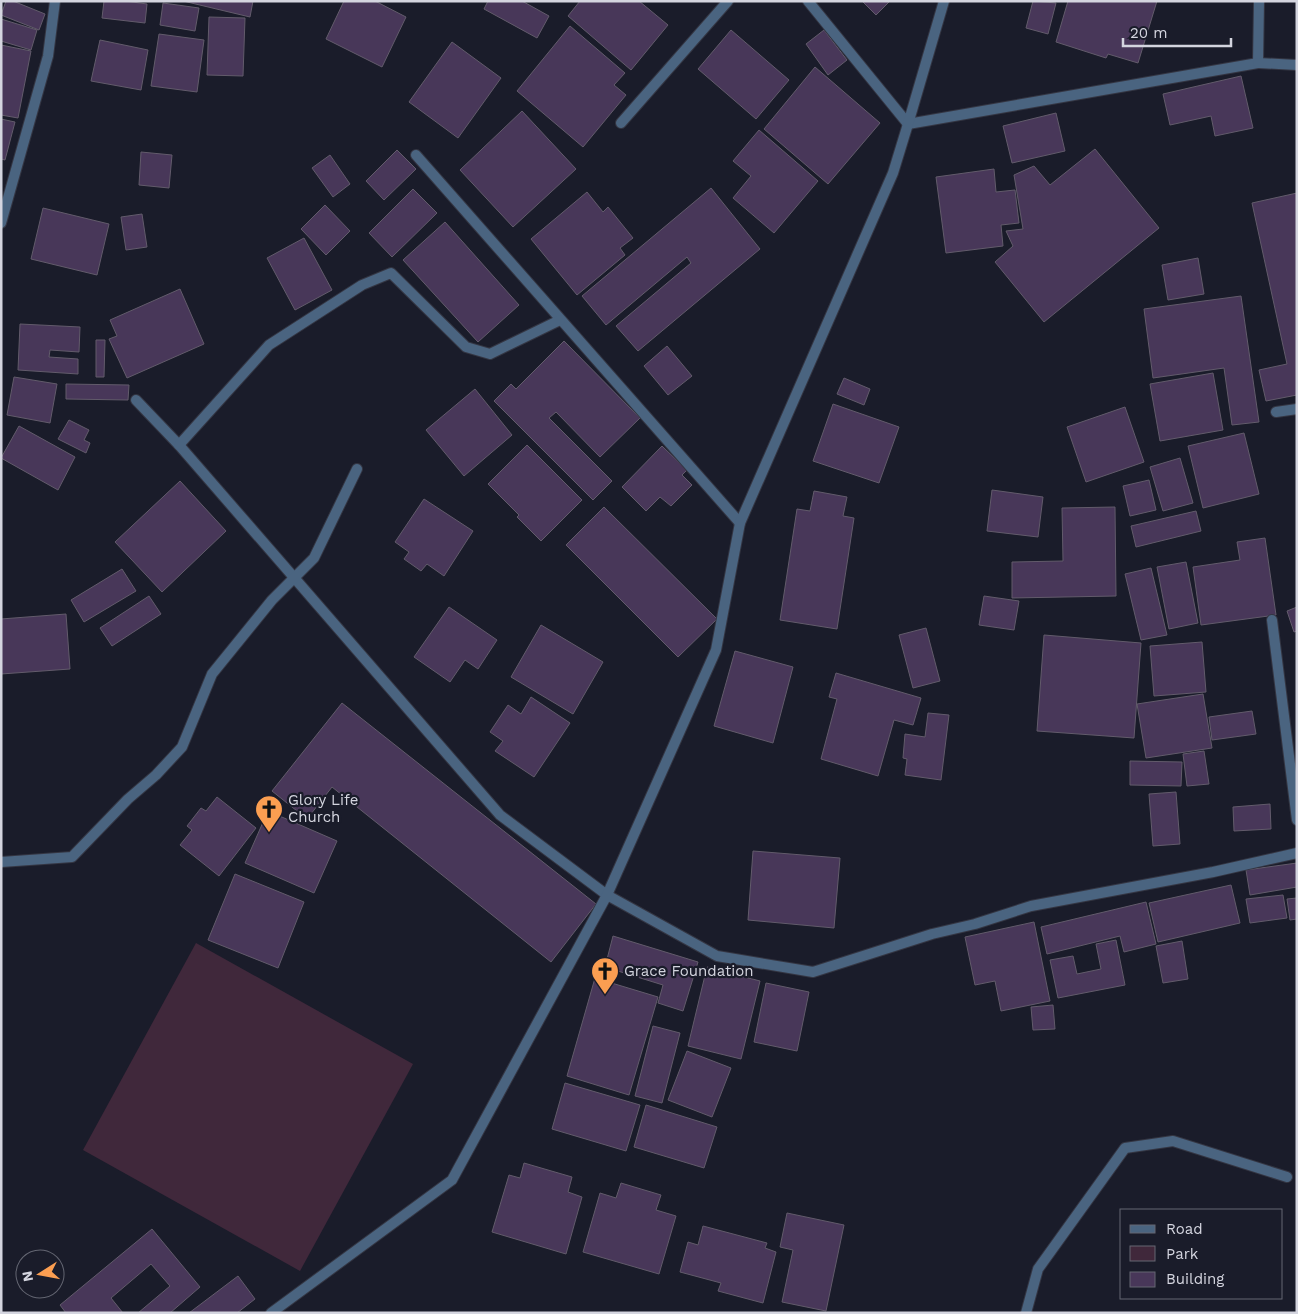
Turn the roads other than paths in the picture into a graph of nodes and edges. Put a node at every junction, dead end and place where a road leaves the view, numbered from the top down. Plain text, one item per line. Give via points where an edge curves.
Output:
1 (55, 1) edge
2 (728, 1) edge
3 (808, 1) edge
4 (944, 1) edge
5 (1259, 1) edge
6 (1258, 63) junction
7 (1297, 65) edge
8 (621, 123) dead end
9 (908, 124) junction
10 (416, 155) dead end
11 (1, 223) edge
12 (560, 320) junction
13 (136, 400) dead end
14 (1297, 409) edge
15 (1276, 412) dead end
16 (179, 445) junction
17 (357, 469) dead end
18 (740, 523) junction
19 (294, 577) junction
20 (1272, 620) dead end
21 (1297, 820) edge
22 (1297, 853) edge
23 (1, 862) edge
24 (607, 895) junction
25 (1287, 1177) dead end
26 (271, 1313) edge
27 (1026, 1313) edge

1 - 11 street via 48,56
2 - 8 street
3 - 9 street
4 - 9 street
5 - 6 street
6 - 7 street
6 - 9 street
9 - 18 street via 893,173
10 - 12 street
12 - 16 street via 490,354 466,346 391,273 362,285 269,345
12 - 18 street
13 - 16 street
14 - 15 street
16 - 19 street
17 - 19 street via 314,558
18 - 24 street via 716,650
19 - 23 street via 212,674 182,747 156,775 128,798 72,856
19 - 24 street via 500,815
20 - 21 street
22 - 24 street via 1031,906 813,972 717,956
24 - 26 street via 452,1180
25 - 27 street via 1173,1141 1126,1148 1038,1269

